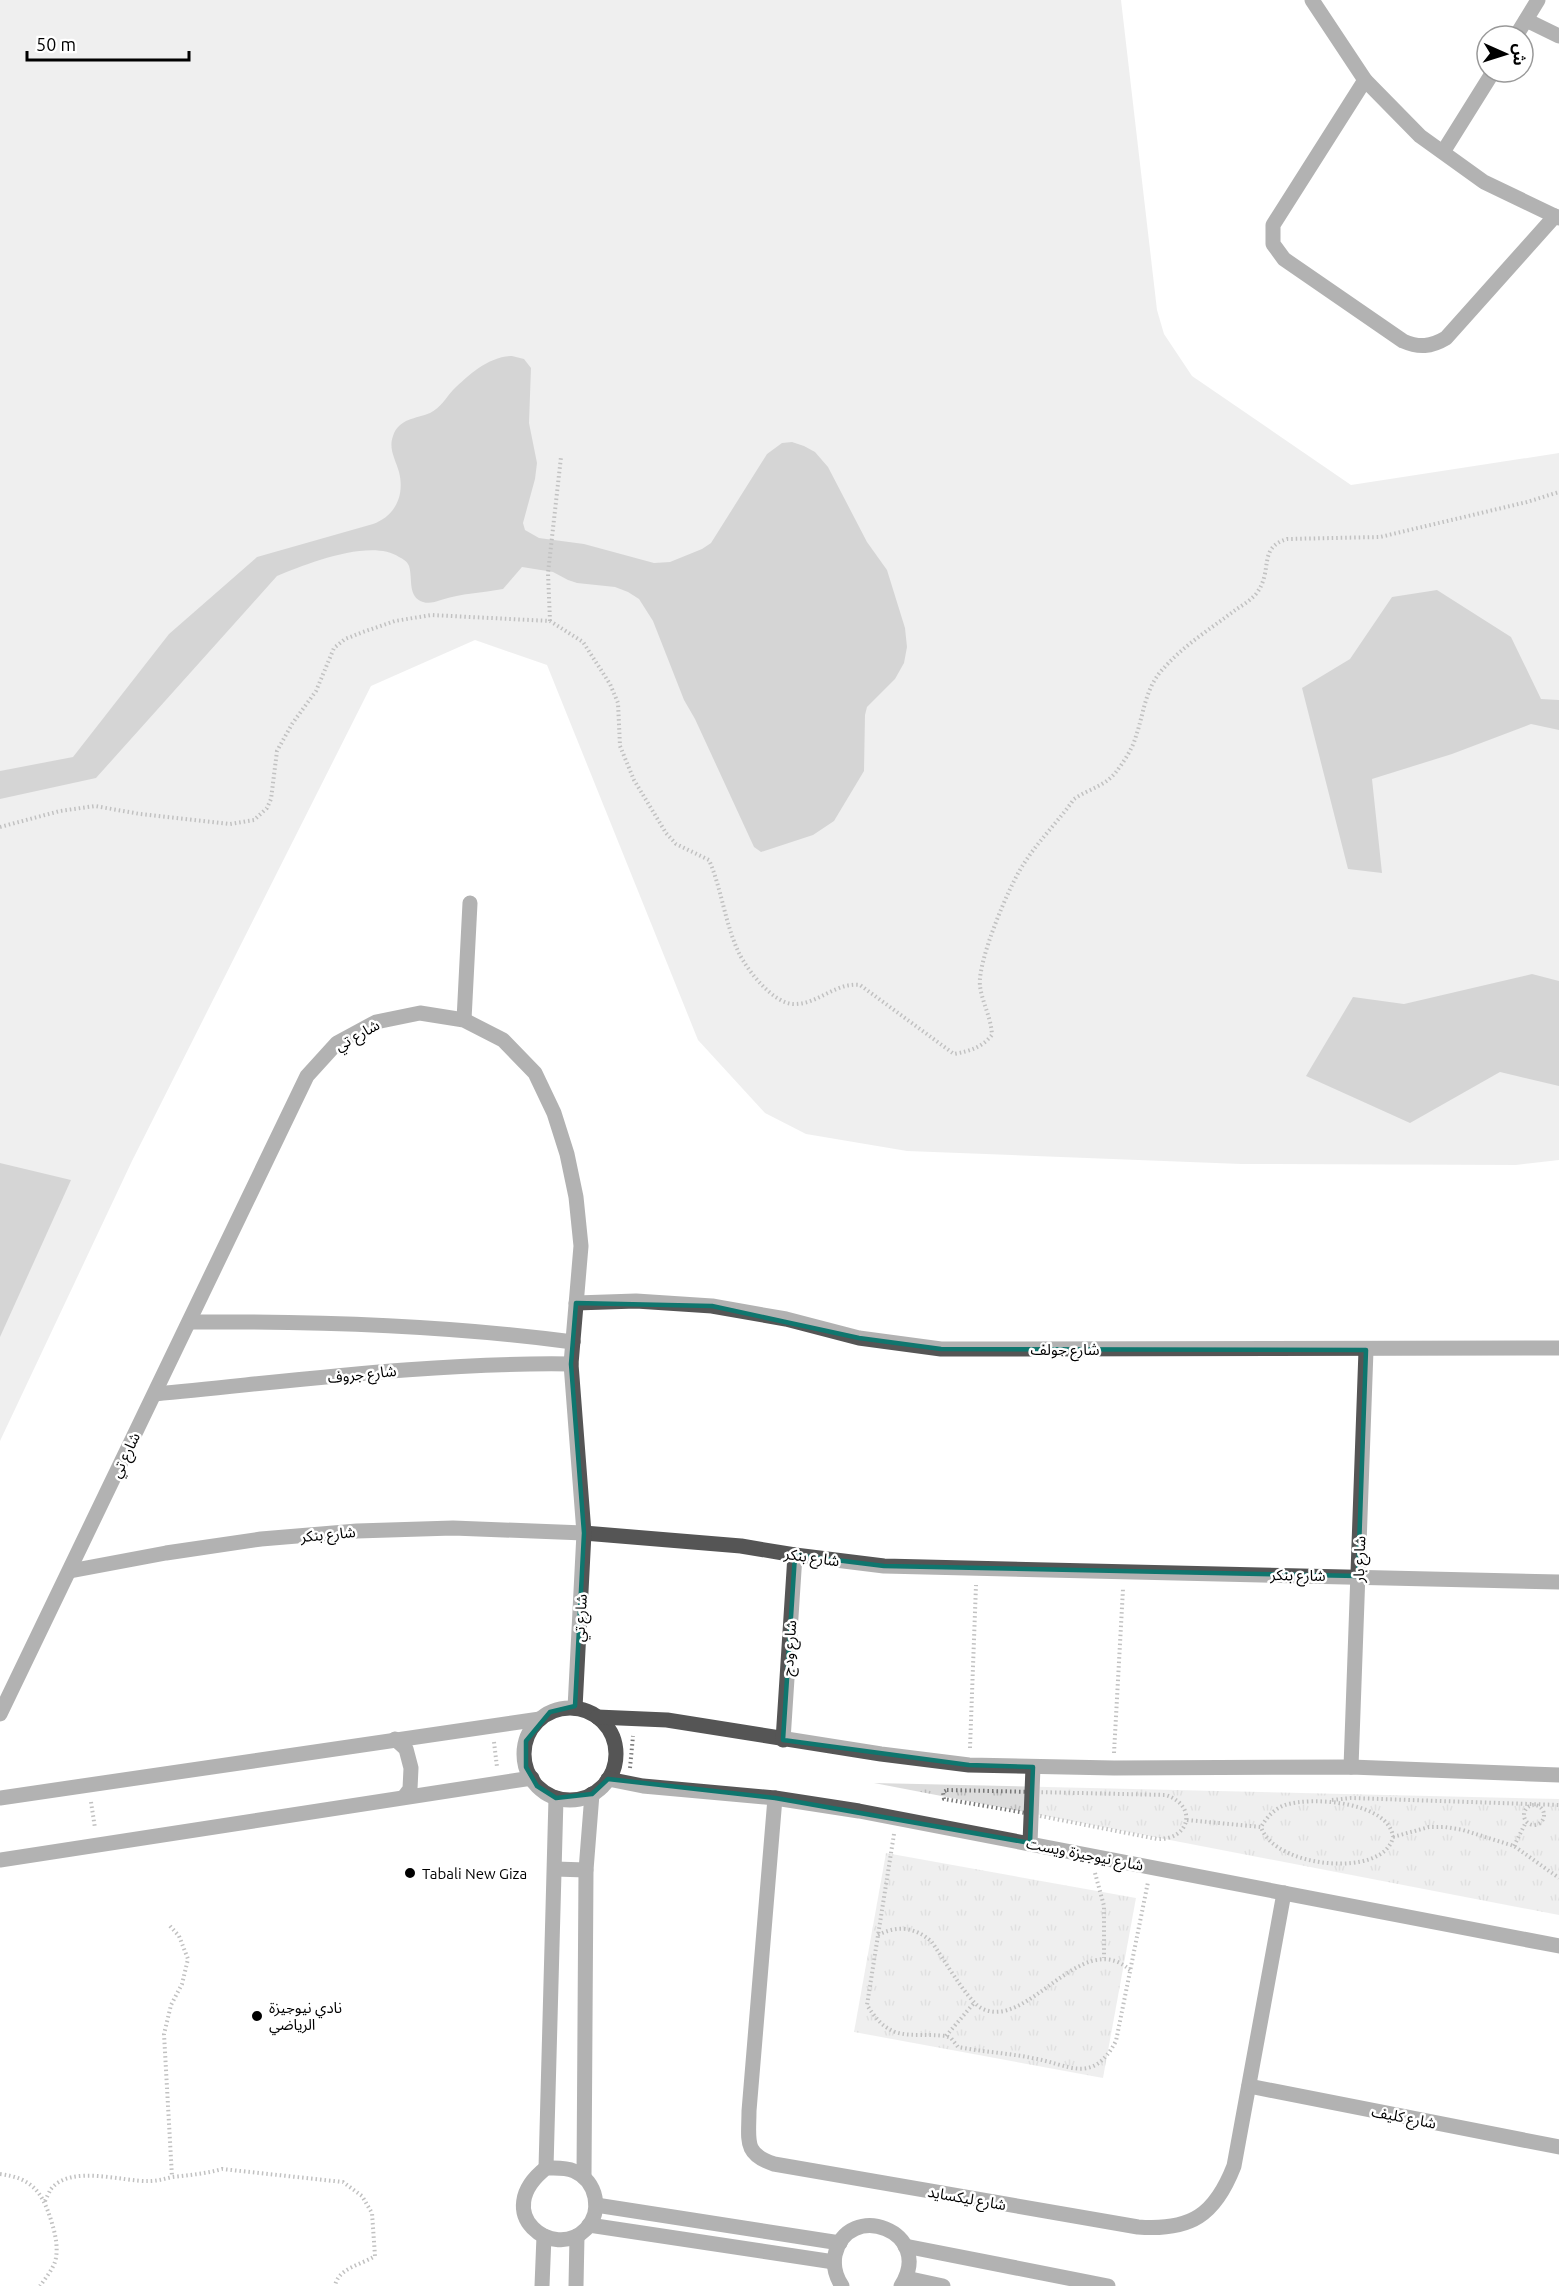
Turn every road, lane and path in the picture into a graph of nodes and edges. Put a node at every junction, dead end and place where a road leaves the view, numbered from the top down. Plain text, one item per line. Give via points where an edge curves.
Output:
1 (1312, 0) edge
2 (1538, 0) edge
3 (1526, 20) junction
4 (1524, 24) edge
5 (1559, 36) edge
6 (1365, 80) junction
7 (1486, 84) edge
8 (1443, 152) junction
9 (1557, 217) edge
10 (561, 457) dead end
11 (1559, 492) edge
12 (550, 621) junction
13 (0, 827) edge
14 (470, 903) dead end
15 (464, 1020) junction
16 (576, 1303) junction
17 (189, 1322) junction
18 (573, 1342) junction
19 (1559, 1348) edge
20 (1366, 1350) junction
21 (571, 1364) junction
22 (154, 1394) junction
23 (584, 1533) junction
24 (795, 1555) junction
25 (976, 1569) junction
26 (70, 1571) junction
27 (1124, 1571) junction
28 (1358, 1576) junction
29 (1559, 1582) edge
30 (575, 1708) junction
31 (0, 1714) edge
32 (597, 1717) junction
33 (540, 1719) junction
34 (634, 1719) junction
35 (492, 1725) junction
36 (395, 1739) junction
37 (783, 1740) junction
38 (969, 1765) junction
39 (1033, 1767) junction
40 (1351, 1767) junction
41 (1114, 1768) junction
42 (1559, 1775) edge
43 (532, 1778) junction
44 (608, 1779) junction
45 (499, 1783) junction
46 (629, 1783) junction
47 (88, 1785) junction
48 (1032, 1791) junction
49 (591, 1794) junction
50 (404, 1797) junction
51 (0, 1798) edge
52 (556, 1798) junction
53 (775, 1798) junction
54 (1314, 1801) junction
55 (1532, 1804) junction
56 (1559, 1805) edge
57 (1031, 1814) junction
58 (897, 1818) junction
59 (1187, 1820) junction
60 (1526, 1821) junction
61 (1261, 1827) junction
62 (1393, 1837) junction
63 (97, 1843) junction
64 (1030, 1843) junction
65 (1514, 1846) junction
66 (1090, 1856) junction
67 (0, 1860) edge
68 (1151, 1867) junction
69 (555, 1869) junction
70 (586, 1870) junction
71 (1559, 1878) edge
72 (1284, 1893) junction
73 (170, 1926) dead end
74 (878, 1935) junction
75 (1559, 1946) edge
76 (1104, 1958) junction
77 (1130, 1970) junction
78 (974, 2003) junction
79 (946, 2036) junction
80 (1249, 2086) junction
81 (1559, 2147) edge
82 (546, 2168) junction
83 (0, 2174) edge
84 (584, 2177) junction
85 (172, 2178) junction
86 (45, 2201) junction
87 (596, 2205) junction
88 (589, 2225) junction
89 (544, 2236) junction
90 (577, 2236) junction
91 (840, 2243) junction
92 (905, 2246) junction
93 (834, 2262) junction
94 (904, 2282) edge
95 (40, 2286) edge
96 (335, 2286) edge
97 (542, 2286) edge
98 (576, 2286) edge
99 (842, 2286) edge
100 (943, 2286) edge
101 (1108, 2286) edge

1 - 6 street
2 - 3 street
3 - 4 street
3 - 5 street
6 - 8 street via 1420,136
6 - 9 street via 1276,216 1273,244 1284,259 1403,341 1425,346 1446,338
7 - 8 street
8 - 9 street via 1484,182
10 - 12 path via 548,573
11 - 12 path via 1380,537 1287,539 1275,543 1269,552 1264,581 1255,596 1161,670 1145,698 1136,738 1116,772 1099,787 1074,799 1022,866 980,967 980,986 992,1035 984,1044 954,1054 860,985 851,984 792,1005 778,1001 758,980 739,953 709,860 676,844 634,780 620,746 618,703 610,684 584,642
12 - 13 path via 432,615 395,621 345,639 334,648 316,691 277,751 271,799 254,820 230,825 95,806
14 - 15 street
15 - 16 street, شارع تي via 503,1040 535,1072 554,1113 576,1197 581,1245
15 - 17 street, شارع تي via 420,1013 376,1022 337,1043 307,1076
16 - 18 street, شارع تي
16 - 20 street, شارع جولف via 636,1301 712,1306 786,1319 859,1338 941,1349
17 - 18 street via 396,1325
17 - 22 street, شارع تي
18 - 21 street, شارع تي
19 - 20 street, شارع جولف
20 - 28 street, شارع بار
21 - 22 street, شارع جروف via 423,1368
21 - 23 street, شارع تي
22 - 26 street, شارع تي
23 - 24 street, شارع بنكر via 741,1546
23 - 26 street, شارع بنكر via 453,1528 357,1531 261,1539
23 - 30 street, شارع تي
24 - 25 street, شارع بنكر via 884,1566
24 - 37 street, شارع ودج
25 - 27 street, شارع بنكر
25 - 38 path
26 - 31 street, شارع تي
27 - 28 street, شارع بنكر
27 - 41 path
28 - 29 street, شارع بنكر
28 - 40 street, شارع بار
30 - 32 street
30 - 33 street via 550,1712
32 - 34 street
32 - 44 street via 607,1727 616,1753
33 - 35 street
33 - 43 street via 525,1741 526,1767
34 - 37 street via 667,1720
34 - 46 path
35 - 36 street
35 - 45 path
36 - 47 street
36 - 50 street via 406,1749 411,1768 410,1789
37 - 38 street
38 - 39 street
39 - 41 street
39 - 48 street
40 - 41 street
40 - 42 street
43 - 45 street
43 - 52 street
44 - 46 street, شارع نيوجيزة ويست
44 - 49 street
45 - 50 street
46 - 53 street, شارع نيوجيزة ويست
47 - 51 street
47 - 63 path
48 - 57 street
48 - 57 path via 947,1790 942,1794 944,1799
48 - 59 path via 1166,1795 1180,1803
49 - 52 street via 574,1800
49 - 70 street
50 - 63 street
52 - 69 street
53 - 58 street, شارع نيوجيزة ويست
53 - 80 street, شارع ليكسايد via 749,2111 749,2146 760,2160 1163,2229 1188,2223 1209,2209 1225,2190 1234,2166
54 - 55 path via 1351,1798
54 - 61 path via 1284,1805 1268,1816
54 - 62 path via 1365,1810 1390,1825
55 - 56 path
55 - 60 path via 1524,1811
55 - 60 path via 1542,1808 1544,1818 1536,1825
57 - 59 path via 1157,1839 1176,1835
57 - 64 street
58 - 64 street, شارع نيوجيزة ويست
58 - 74 path
59 - 61 path
60 - 65 path
61 - 62 path via 1273,1844 1293,1856 1330,1864 1380,1855
62 - 65 path via 1429,1827 1445,1827
63 - 67 street
64 - 66 street, شارع نيوجيزة ويست
65 - 71 path
66 - 68 street, شارع نيوجيزة ويست
66 - 76 path via 1104,1906
68 - 72 street, شارع نيوجيزة ويست
68 - 77 path
69 - 70 street
69 - 82 street
70 - 84 street
72 - 75 street, شارع نيوجيزة ويست
72 - 80 street, شارع ليكسايد
73 - 85 path via 179,1936 188,1959 164,2034
74 - 78 path via 900,1928 922,1934
74 - 79 path via 867,2005 874,2016 884,2026 909,2036
76 - 77 path via 1114,1959
76 - 78 path via 1085,1964 1010,2010 991,2012
77 - 79 path via 1116,2041 1106,2057 1090,2067 1077,2069 1033,2058 958,2048
78 - 79 path
80 - 81 street, شارع كليف
82 - 84 street via 566,2168
82 - 89 street via 530,2182 523,2210 528,2224
83 - 86 path via 26,2182
84 - 87 street via 593,2190
85 - 86 path via 150,2181 95,2174 76,2176 52,2188
85 - 96 path via 222,2169 343,2182 362,2196 372,2213 375,2256 347,2269
86 - 95 path via 55,2231 56,2251 55,2262
87 - 88 street
87 - 91 street
88 - 90 street
88 - 93 street
89 - 90 street via 561,2241
89 - 97 street
90 - 98 street
91 - 92 street via 854,2229 874,2225 893,2232
91 - 93 street
92 - 94 street via 909,2262
92 - 101 street
93 - 99 street
94 - 100 street

